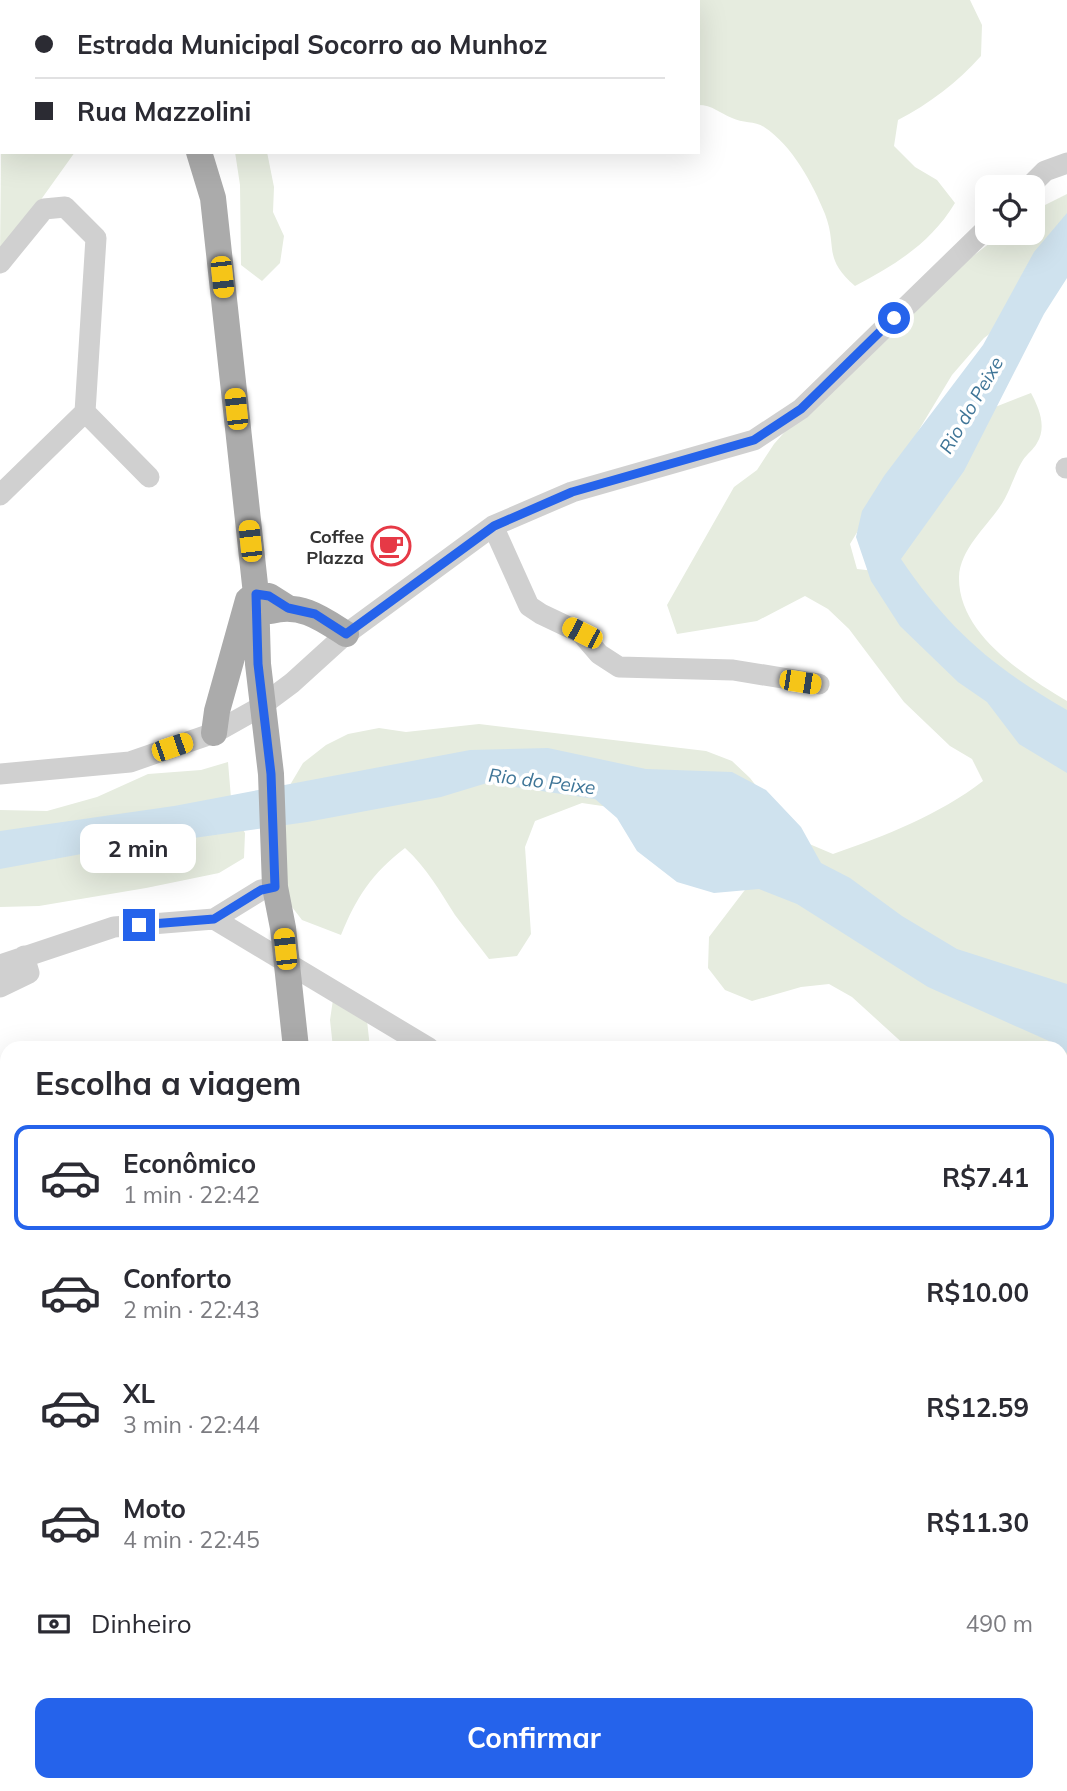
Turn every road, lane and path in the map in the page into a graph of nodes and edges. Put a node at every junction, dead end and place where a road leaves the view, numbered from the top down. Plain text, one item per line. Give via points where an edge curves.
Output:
1 (200, 154) edge
2 (1067, 163) edge
3 (1041, 175) edge
4 (975, 240) edge
5 (0, 263) edge
6 (85, 412) junction
7 (149, 477) dead end
8 (0, 495) edge
9 (494, 526) junction
10 (256, 605) junction
11 (346, 634) junction
12 (819, 684) dead end
13 (214, 733) junction
14 (0, 774) edge
15 (274, 878) junction
16 (214, 919) junction
17 (24, 956) junction
18 (0, 965) edge
19 (0, 987) edge
20 (295, 1041) edge
21 (417, 1041) edge

1 - 10 main road via 213,198
2 - 3 street
4 - 9 street via 801,409 754,440 572,492
5 - 6 street via 44,209 65,207 96,238
6 - 7 street
6 - 8 street
9 - 11 street
9 - 12 street via 529,606 582,633 599,654 619,667 733,670
10 - 11 main road via 315,614
10 - 13 main road via 247,600
10 - 15 main road via 271,774
11 - 13 street via 292,683
13 - 14 street via 130,762
15 - 16 street
15 - 20 main road
16 - 17 street via 114,927
16 - 21 street
17 - 18 street
17 - 19 street via 29,973

